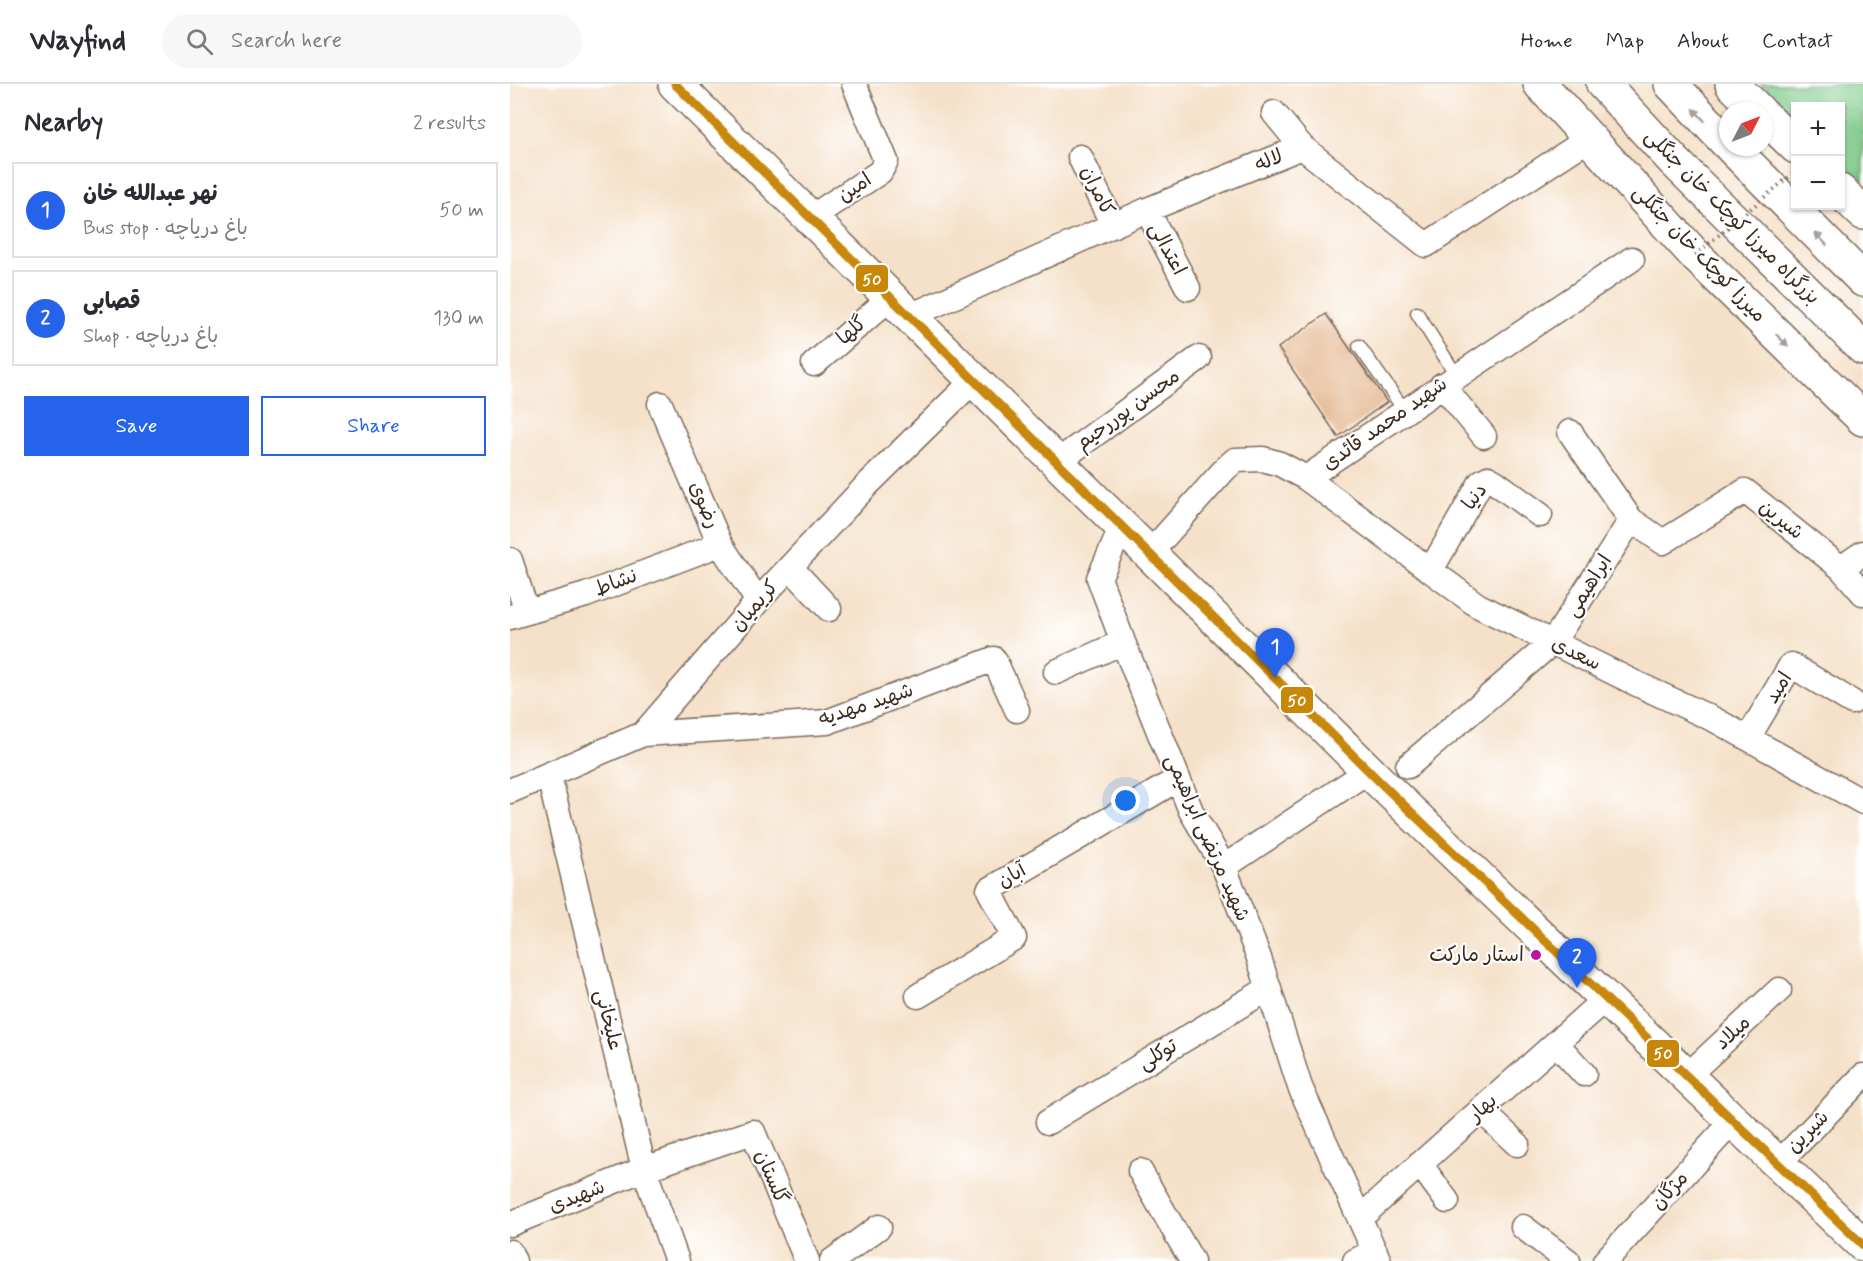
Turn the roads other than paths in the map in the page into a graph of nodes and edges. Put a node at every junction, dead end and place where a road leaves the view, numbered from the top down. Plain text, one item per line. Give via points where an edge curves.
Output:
1 (675, 84) edge
2 (854, 84) edge
3 (1540, 84) edge
4 (1603, 84) edge
5 (1671, 84) edge
6 (1732, 84) edge
7 (1750, 102) edge
8 (1274, 113) dead end
9 (1773, 125) edge
10 (1719, 135) edge
11 (1590, 138) junction
12 (1791, 142) edge
13 (1302, 147) junction
14 (1739, 156) edge
15 (1080, 157) dead end
16 (1845, 196) edge
17 (1147, 210) junction
18 (1863, 213) edge
19 (810, 218) junction
20 (1113, 225) junction
21 (1632, 259) dead end
22 (1863, 280) edge
23 (1188, 288) dead end
24 (901, 307) junction
25 (1418, 313) dead end
26 (1359, 345) dead end
27 (1863, 348) edge
28 (1199, 358) dead end
29 (814, 364) dead end
30 (974, 380) junction
31 (1449, 380) junction
32 (660, 404) dead end
33 (1405, 411) junction
34 (1863, 419) edge
35 (1570, 432) dead end
36 (1484, 436) dead end
37 (1057, 462) junction
38 (1306, 477) junction
39 (1540, 515) dead end
40 (1631, 520) junction
41 (1122, 527) junction
42 (720, 544) junction
43 (1863, 552) edge
44 (1149, 554) junction
45 (510, 560) edge
46 (790, 567) junction
47 (1841, 568) junction
48 (1431, 570) junction
49 (1863, 593) edge
50 (758, 601) junction
51 (829, 609) dead end
52 (518, 614) edge
53 (1123, 642) junction
54 (1553, 642) junction
55 (1056, 672) dead end
56 (1852, 702) dead end
57 (1017, 710) dead end
58 (643, 734) junction
59 (1748, 738) junction
60 (1408, 766) dead end
61 (1368, 771) junction
62 (549, 776) junction
63 (1178, 779) junction
64 (510, 791) edge
65 (1863, 802) edge
66 (1224, 867) junction
67 (1269, 988) junction
68 (1779, 990) dead end
69 (918, 996) dead end
70 (1606, 998) junction
71 (1556, 1043) junction
72 (1584, 1074) dead end
73 (1688, 1076) junction
74 (1863, 1076) edge
75 (1480, 1110) junction
76 (1734, 1120) junction
77 (1048, 1122) dead end
78 (1517, 1144) dead end
79 (1779, 1163) junction
80 (1420, 1164) junction
81 (644, 1169) junction
82 (1140, 1171) dead end
83 (1447, 1201) dead end
84 (1360, 1217) junction
85 (510, 1224) edge
86 (879, 1227) dead end
87 (1522, 1227) dead end
88 (1863, 1245) edge
89 (510, 1252) edge
90 (1370, 1258) edge
91 (514, 1261) edge
92 (677, 1261) edge
93 (807, 1261) edge
94 (832, 1261) edge
95 (1192, 1261) edge
96 (1568, 1261) edge
97 (1605, 1261) edge

1 - 19 main road
2 - 19 street, امین via 886,161 880,172
3 - 11 main road, میرزا کوچک خان جنگلی
4 - 27 main road, بزرگراه میرزا کوچک خان جنگلی via 1674,161
10 -> 5 main road
6 - 7 main road
8 - 13 street
9 - 12 main road
11 - 13 street, لاله via 1426,245
11 -> 34 main road, میرزا کوچک خان جنگلی via 1695,255
13 - 17 street, لاله
22 -> 14 main road
15 - 20 street, کامران
16 - 18 main road
17 - 20 street, لاله
17 - 23 street, اعتدالی
19 - 24 main road
20 - 24 street, لاله
21 - 31 street, شهید محمد قائدی
24 - 29 street, گلها
24 - 30 main road
25 - 31 lane
26 - 33 lane
28 - 37 street, محسن پوررحیم
30 - 37 main road
30 - 46 street, کریمیان
31 - 33 street, شهید محمد قائدی
31 - 36 street
32 - 42 street, رضوی
33 - 38 street, شهید محمد قائدی
35 - 40 street
37 - 41 main road
38 - 44 street, شهید محمد قائدی via 1263,459 1235,460
38 - 48 street, سعدی
39 - 48 street, دنیا via 1488,478 1481,482
40 - 47 street, شیرین via 1663,542 1745,491
40 - 54 street, ابراهیمی
41 - 44 main road
41 - 53 street, شهید مرتضی ابراهیمی via 1099,578
42 - 50 street, رضوی
42 - 52 street, نشاط via 586,595
43 - 47 street
44 - 61 main road
45 - 52 street
46 - 50 street, کریمیان
46 - 51 street
47 - 49 street, شیرین
48 - 54 street, سعدی via 1477,605
50 - 58 street, کریمیان
53 - 55 street
53 - 63 street, شهید مرتضی ابراهیمی
54 - 59 street, سعدی
54 - 60 street, ابراهیمی
56 - 59 street, امید via 1791,665
57 - 58 street, شهید مهدیه via 993,659 826,723
58 - 62 street, کریمیان
59 - 65 street, سعدی
61 - 66 street
61 - 70 main road
62 - 64 street, کریمیان
62 - 81 street, علیخانی
63 - 66 street, شهید مرتضی ابراهیمی via 1191,811
63 - 69 street, آبان via 989,890 1014,938
66 - 67 street, شهید مرتضی ابراهیمی
67 - 77 street, توکلی
67 - 84 street, شهید مرتضی ابراهیمی via 1300,1087
68 - 73 street, میلاد
70 - 71 street, بهار
70 - 73 main road
71 - 72 street
71 - 75 street, بهار
73 - 76 main road
74 - 79 street, شیرین
75 - 78 street
75 - 80 street, بهار
76 - 79 main road
76 - 97 street, مژگان
79 - 88 main road
80 - 83 street
80 - 84 street, بهار
81 - 85 street, شهیدی
81 - 92 street, علیخانی
81 - 93 street, گلستان via 753,1132
82 - 95 street
84 - 90 street, شهید مرتضی ابراهیمی
86 - 94 street
87 - 96 street
89 - 91 street

